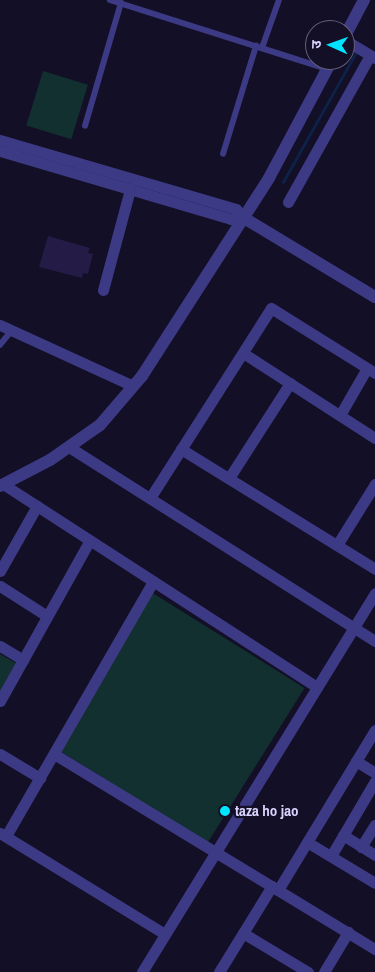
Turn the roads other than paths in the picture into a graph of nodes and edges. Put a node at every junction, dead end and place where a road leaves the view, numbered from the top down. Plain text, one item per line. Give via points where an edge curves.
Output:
1 (110, 0) edge
2 (279, 0) edge
3 (364, 0) edge
4 (121, 3) junction
5 (353, 20) edge
6 (256, 46) junction
7 (355, 46) edge
8 (262, 48) junction
9 (373, 56) edge
10 (305, 58) edge
11 (327, 70) edge
12 (85, 126) dead end
13 (0, 140) edge
14 (0, 151) edge
15 (223, 154) dead end
16 (130, 189) junction
17 (288, 202) dead end
18 (244, 218) junction
19 (375, 287) edge
20 (103, 290) dead end
21 (375, 297) edge
22 (0, 325) edge
23 (12, 330) junction
24 (0, 345) edge
25 (242, 353) junction
26 (371, 370) edge
27 (290, 383) junction
28 (133, 386) junction
29 (340, 415) junction
30 (375, 438) edge
31 (69, 447) junction
32 (181, 448) junction
33 (229, 478) junction
34 (375, 484) edge
35 (1, 485) edge
36 (150, 498) junction
37 (37, 506) junction
38 (90, 540) junction
39 (337, 545) junction
40 (375, 569) edge
41 (0, 571) edge
42 (153, 581) junction
43 (0, 586) edge
44 (375, 594) edge
45 (47, 616) junction
46 (354, 628) junction
47 (375, 641) edge
48 (0, 646) edge
49 (23, 660) junction
50 (317, 687) junction
51 (0, 701) edge
52 (375, 730) edge
53 (0, 754) edge
54 (54, 754) junction
55 (356, 761) junction
56 (375, 773) edge
57 (40, 778) junction
58 (375, 781) edge
59 (371, 798) edge
60 (375, 825) edge
61 (3, 835) edge
62 (343, 835) junction
63 (308, 842) junction
64 (361, 847) junction
65 (215, 852) junction
66 (331, 856) junction
67 (375, 856) edge
68 (375, 883) edge
69 (275, 888) junction
70 (348, 932) junction
71 (243, 933) junction
72 (165, 934) junction
73 (375, 949) edge
74 (142, 972) edge
75 (219, 972) edge
76 (308, 972) edge
77 (324, 972) edge

1 - 4 lane
2 - 8 lane
3 - 5 street
4 - 6 lane
4 - 12 lane
6 - 8 lane
6 - 15 lane
7 - 9 street
8 - 10 lane
9 - 17 street
11 - 18 street
13 - 18 street via 236,209
14 - 16 street
16 - 18 street via 231,219
16 - 20 street
18 - 19 street via 264,219
18 - 21 street
18 - 28 street
22 - 23 street
23 - 24 lane
23 - 28 street
25 - 26 street via 271,308
25 - 27 street
25 - 32 street
26 - 29 street
27 - 29 street
27 - 33 street
28 - 31 street via 100,425
29 - 30 street
31 - 35 street
31 - 36 street
32 - 33 street
32 - 36 street
33 - 39 street
34 - 39 street
35 - 37 street
36 - 46 street
37 - 38 street
37 - 41 street
38 - 42 street
38 - 45 street
39 - 40 street
42 - 50 street
42 - 54 street
43 - 45 street
44 - 46 street
45 - 49 street
46 - 47 street
46 - 50 street
48 - 49 street
49 - 51 street
50 - 65 street
52 - 55 street
53 - 57 street
54 - 57 street
54 - 65 street
55 - 56 street
55 - 63 street
57 - 61 street
58 - 59 street
59 - 62 street
60 - 64 street
61 - 72 street
62 - 64 street
62 - 66 street
63 - 66 street
63 - 69 street
64 - 67 street
65 - 69 street
65 - 72 street
66 - 68 street
69 - 70 street
69 - 71 street
70 - 73 street
70 - 77 street
71 - 75 street
71 - 76 street
72 - 74 street

